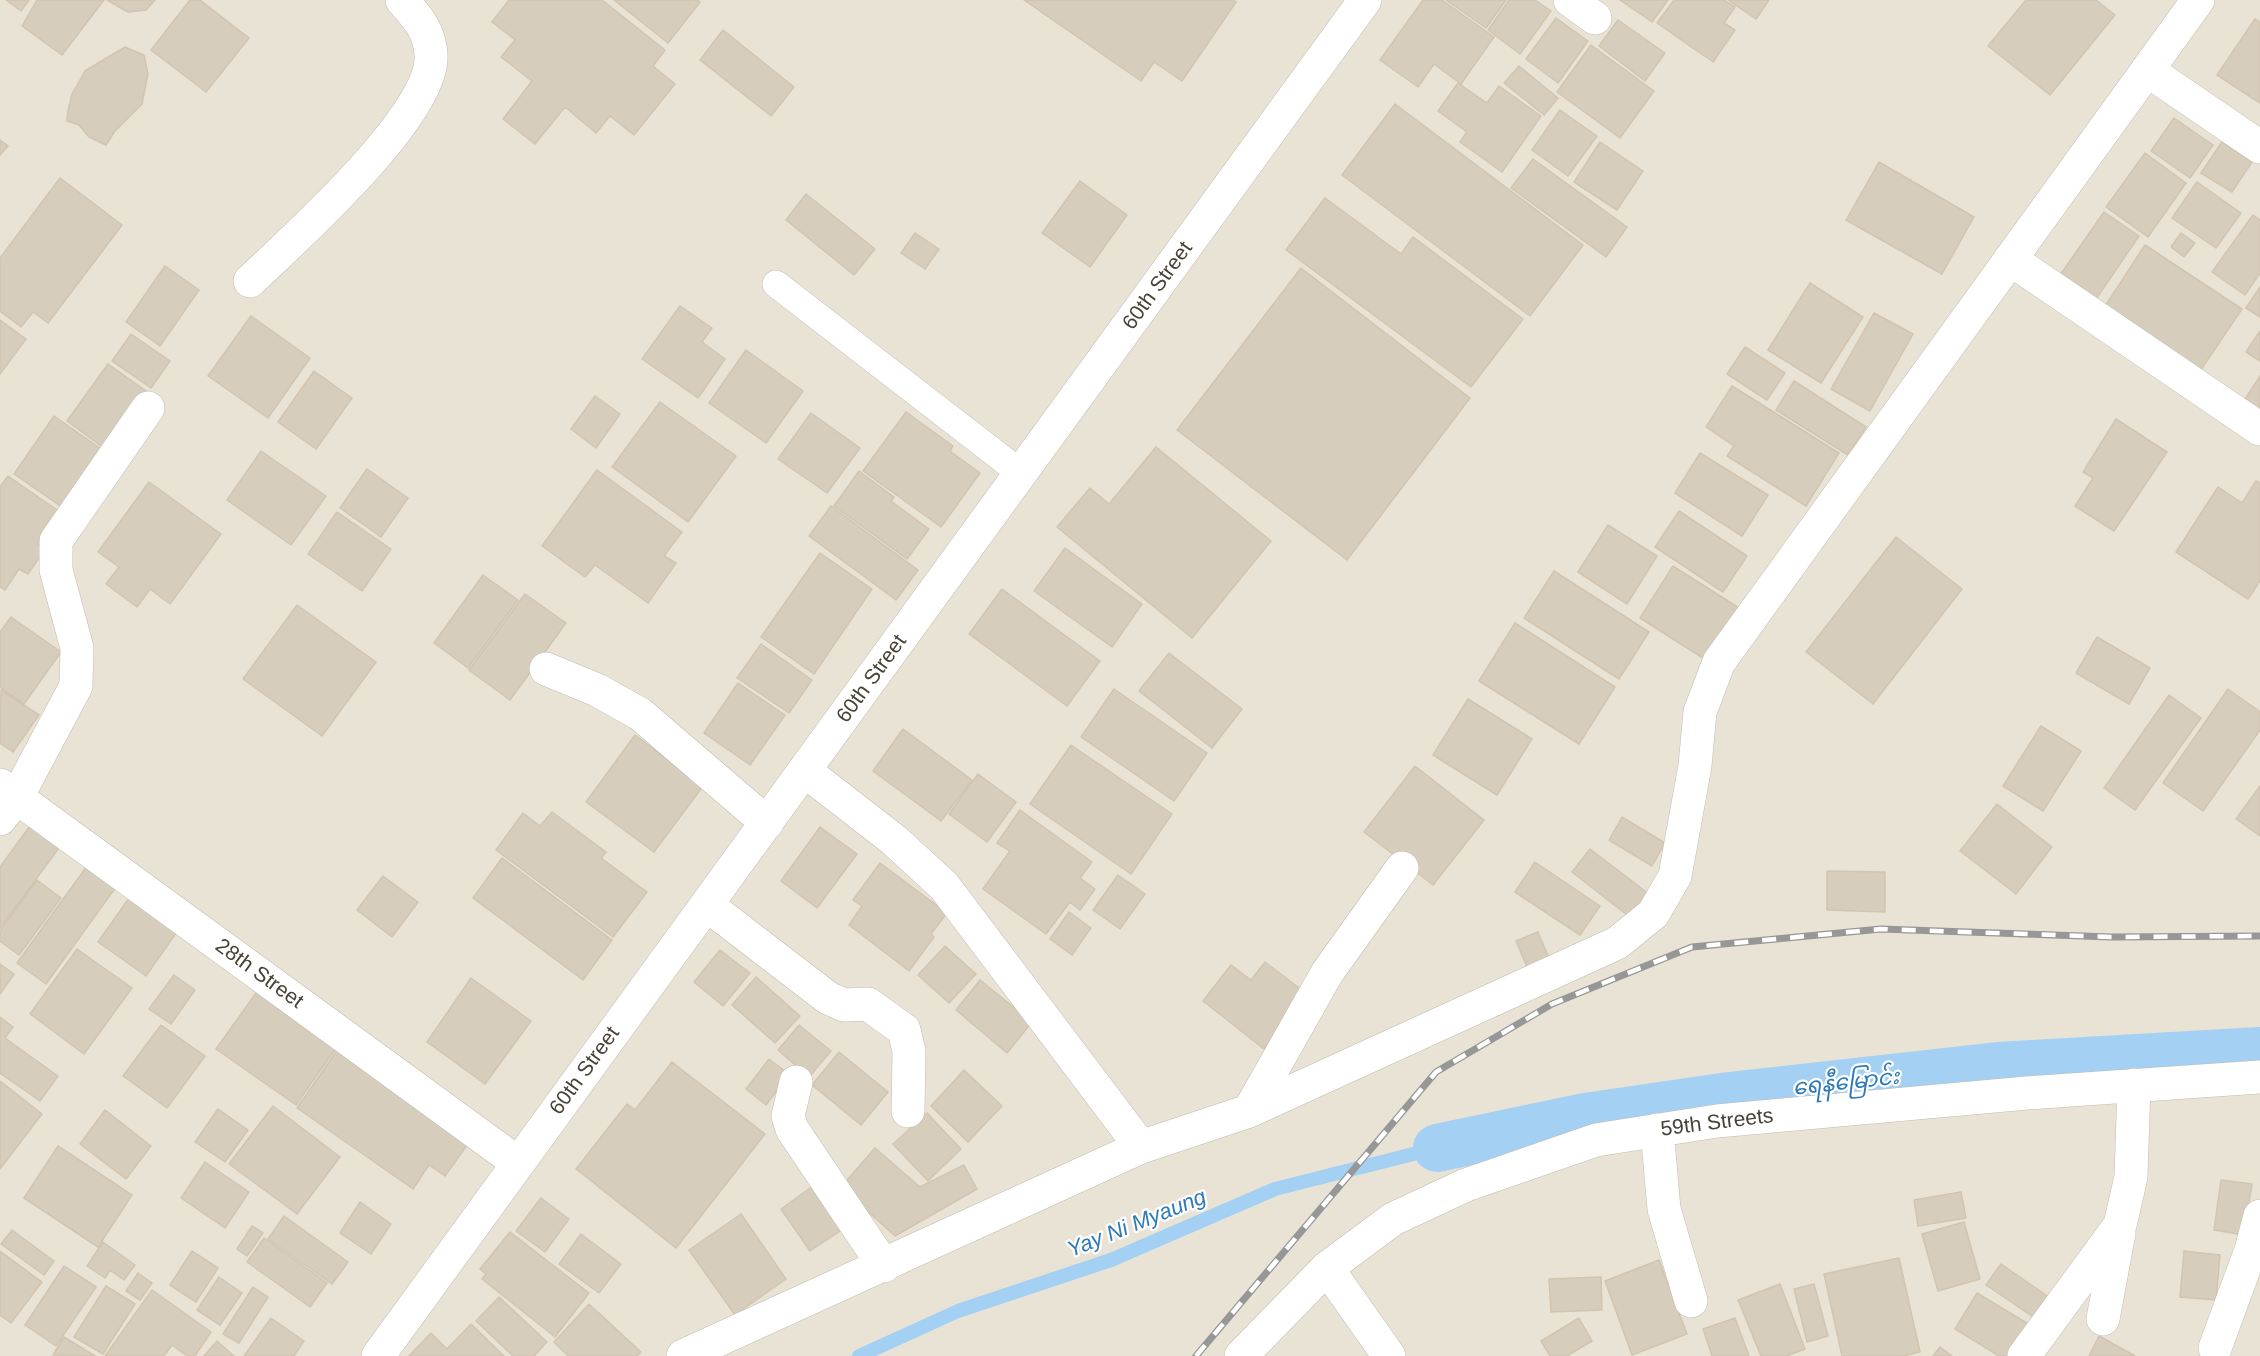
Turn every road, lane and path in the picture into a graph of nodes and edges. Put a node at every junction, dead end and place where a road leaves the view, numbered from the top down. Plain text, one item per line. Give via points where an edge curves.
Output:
1 (402, 0) edge
2 (2198, 0) edge
3 (1356, 3) edge
4 (2147, 70) junction
5 (2260, 147) edge
6 (2010, 259) junction
7 (250, 281) dead end
8 (776, 284) dead end
9 (148, 408) dead end
10 (2260, 429) edge
11 (1022, 474) junction
12 (546, 669) dead end
13 (805, 771) junction
14 (6, 800) edge
15 (767, 823) junction
16 (1402, 868) dead end
17 (707, 905) junction
18 (2260, 1077) edge
19 (796, 1082) dead end
20 (2134, 1085) junction
21 (908, 1111) dead end
22 (1249, 1111) junction
23 (1657, 1130) junction
24 (1141, 1147) junction
25 (518, 1163) junction
26 (2260, 1216) edge
27 (2120, 1225) junction
28 (884, 1266) junction
29 (1327, 1268) junction
30 (1691, 1301) dead end
31 (2103, 1319) dead end
32 (2215, 1348) dead end
33 (378, 1356) edge
34 (683, 1356) edge
35 (1241, 1356) edge
36 (1389, 1356) edge
37 (2024, 1356) edge

1 - 7 street via 426,28 432,57 422,93 329,207
2 - 4 street
3 - 11 street, 60th Street
4 - 5 street
4 - 6 street
6 - 10 street
6 - 22 street via 1719,662 1700,712 1695,766 1675,876 1653,914 1617,943
8 - 11 lane
9 - 14 street via 56,541 56,570 77,648 76,686
11 - 13 street, 60th Street
12 - 15 street via 597,690 640,714
13 - 15 street, 60th Street
13 - 24 street via 894,840 944,886
14 - 25 street, 28th Street
15 - 17 street, 60th Street
16 - 22 street via 1327,973
17 - 21 street via 828,998 844,1005 868,1004 904,1030 909,1051
17 - 25 street, 60th Street
18 - 20 street, 59th Streets
19 - 28 street via 789,1109 792,1129
20 - 23 street, 59th Streets via 1717,1121
20 - 27 street via 2131,1167
22 - 24 street
23 - 29 street, 59th Streets via 1596,1140 1466,1185 1393,1219
23 - 30 street via 1665,1216
24 - 28 street
25 - 33 street, 60th Street
26 - 32 street
27 - 31 street
27 - 37 street
28 - 34 street
29 - 35 street, 59th Streets
29 - 36 street

